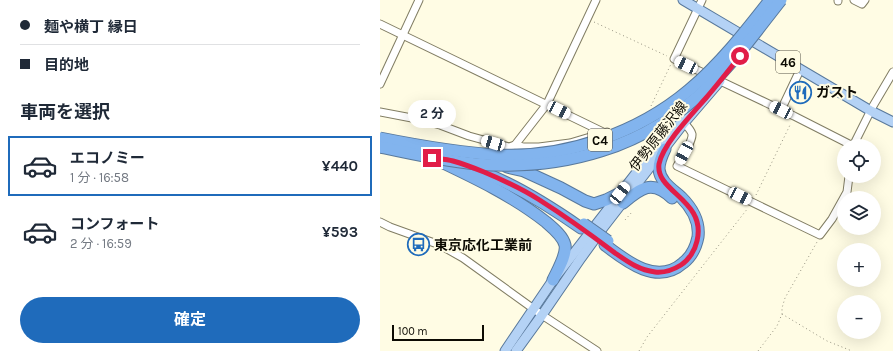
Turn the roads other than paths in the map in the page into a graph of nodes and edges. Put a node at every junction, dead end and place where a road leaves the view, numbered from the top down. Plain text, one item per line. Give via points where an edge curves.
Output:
1 (419, 0) edge
2 (596, 0) edge
3 (683, 0) edge
4 (771, 0) edge
5 (783, 0) edge
6 (854, 0) edge
7 (865, 0) edge
8 (700, 4) edge
9 (380, 24) edge
10 (403, 35) junction
11 (748, 39) junction
12 (800, 70) junction
13 (893, 72) edge
14 (711, 76) junction
15 (720, 81) junction
16 (380, 84) edge
17 (547, 104) junction
18 (781, 110) junction
19 (870, 111) junction
20 (380, 112) edge
21 (683, 119) junction
22 (893, 122) edge
23 (605, 132) junction
24 (380, 137) edge
25 (839, 139) edge
26 (856, 139) edge
27 (516, 145) junction
28 (380, 148) edge
29 (665, 149) junction
30 (462, 156) junction
31 (432, 158) junction
32 (848, 183) edge
33 (621, 198) junction
34 (380, 222) edge
35 (582, 226) junction
36 (606, 243) junction
37 (554, 280) junction
38 (534, 309) junction
39 (542, 315) junction
40 (505, 351) edge
41 (516, 351) edge
42 (597, 351) edge

1 - 10 street
2 - 17 street
3 - 8 main road, 46
4 - 11 main road, 伊勢原藤沢線
4 - 24 highway, C4, bridge via 716,65 689,90 644,121 605,138 557,150 502,155 466,153
5 - 11 main road, 伊勢原藤沢線
5 - 28 highway, C4, bridge via 709,87 681,111 635,138 613,147 566,160 530,165 476,164
6 - 7 street via 862,4
8 - 11 main road, 46
8 - 14 street via 674,59
9 - 10 street
10 - 16 street
10 - 17 street
11 - 12 main road, 46
11 - 14 main road, 伊勢原藤沢線
11 - 15 main road, 伊勢原藤沢線
12 - 18 street
12 - 19 main road, 46
13 - 19 street
14 - 15 street
14 - 21 main road, 伊勢原藤沢線
15 - 18 street
15 - 21 main road, 伊勢原藤沢線
17 - 23 street
17 - 27 street
18 - 25 street
19 - 22 main road, 46
19 - 26 street
20 - 27 street via 440,125 509,147
21 - 23 street via 672,109 658,109
21 - 29 main road, 伊勢原藤沢線
21 - 32 street via 692,135 677,166 820,235 847,192
21 - 33 main road, 伊勢原藤沢線
23 - 27 street via 570,143 539,147
24 - 30 highway
28 - 31 highway
29 - 33 main road, 伊勢原藤沢線
29 - 36 highway via 659,164 661,176 686,203 697,222 698,237 688,259 669,271 647,271 635,266
30 - 33 highway via 524,171 594,204
30 - 35 highway via 538,192
31 - 35 highway via 468,166 511,184
31 - 37 highway via 508,196 553,228 565,245 564,255
33 - 36 highway via 642,188 663,190 689,218 692,233 689,246 680,258 671,264 661,266 639,261
33 - 37 main road, 伊勢原藤沢線
33 - 39 main road, 伊勢原藤沢線
34 - 38 street via 440,245 463,258
35 - 36 highway, bridge
37 - 38 main road, 伊勢原藤沢線
38 - 39 street
38 - 40 main road, 伊勢原藤沢線
39 - 41 main road, 伊勢原藤沢線
39 - 42 street

